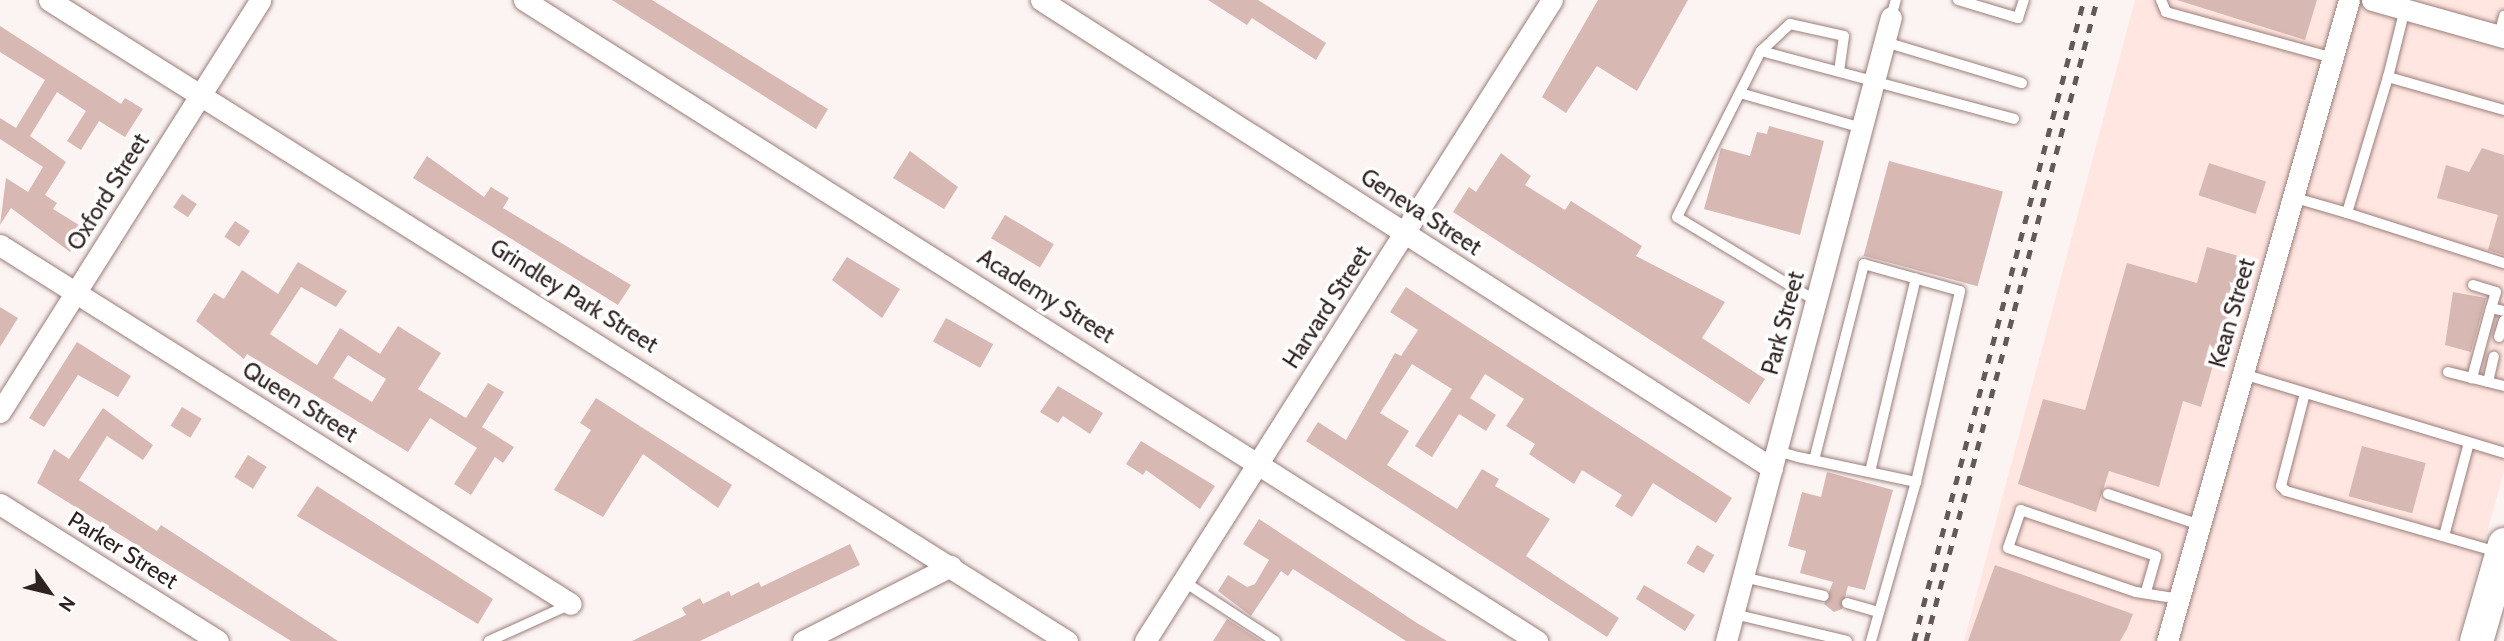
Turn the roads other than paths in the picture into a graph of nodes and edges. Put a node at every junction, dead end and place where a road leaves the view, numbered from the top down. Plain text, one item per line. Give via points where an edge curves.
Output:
1 (50, 0) edge
2 (260, 0) edge
3 (524, 0) edge
4 (1041, 0) edge
5 (1552, 0) edge
6 (1958, 0) edge
7 (2024, 0) edge
8 (2161, 0) edge
9 (2349, 0) edge
10 (2372, 0) edge
11 (1894, 9) edge
12 (2405, 9) junction
13 (2502, 29) edge
14 (1885, 42) junction
15 (1761, 51) junction
16 (2333, 58) junction
17 (1839, 71) junction
18 (2388, 77) junction
19 (1874, 81) junction
20 (2022, 83) dead end
21 (1740, 93) junction
22 (201, 94) junction
23 (2504, 110) edge
24 (2014, 119) dead end
25 (1862, 128) junction
26 (2292, 197) junction
27 (2347, 213) junction
28 (1405, 232) junction
29 (0, 245) edge
30 (2504, 263) edge
31 (1916, 278) junction
32 (2473, 285) dead end
33 (75, 292) junction
34 (1816, 301) junction
35 (2491, 308) junction
36 (2504, 311) edge
37 (2504, 321) edge
38 (2499, 337) dead end
39 (2494, 358) dead end
40 (2448, 372) dead end
41 (2243, 374) junction
42 (2472, 378) junction
43 (2487, 382) junction
44 (2504, 386) edge
45 (2305, 393) junction
46 (0, 412) edge
47 (2469, 443) junction
48 (2504, 453) edge
49 (1774, 459) junction
50 (1814, 460) junction
51 (1258, 462) junction
52 (1870, 472) junction
53 (1916, 482) junction
54 (2108, 494) dead end
55 (0, 504) edge
56 (2200, 525) junction
57 (2444, 536) junction
58 (2503, 549) edge
59 (951, 566) junction
60 (1744, 577) junction
61 (1183, 581) junction
62 (2147, 589) junction
63 (1824, 596) dead end
64 (2179, 599) junction
65 (571, 604) joint
66 (1847, 604) dead end
67 (1879, 612) junction
68 (2496, 613) edge
69 (1734, 614) junction
70 (218, 641) edge
71 (489, 641) edge
72 (803, 641) edge
73 (1067, 641) edge
74 (1145, 641) edge
75 (1275, 641) edge
76 (1537, 641) edge
77 (1726, 641) edge
78 (1847, 641) edge
79 (1871, 641) edge
80 (2166, 641) edge
81 (2476, 641) edge

1 - 22 street, Grindley Park Street
2 - 22 street, Oxford Street
3 - 51 street, Academy Street
4 - 28 street, Geneva Street
5 - 28 street, Harvard Street
6 - 7 lane via 2018,18
8 - 16 lane via 2166,12
9 - 16 street, Kean Street
10 - 12 street
11 - 14 street, Park Street
12 - 13 street
12 - 18 lane
14 - 19 street, Park Street
14 - 20 lane
15 - 17 lane
15 - 17 lane via 1790,24 1803,24 1844,36
15 - 21 lane
16 - 26 street, Kean Street
17 - 19 lane
18 - 23 lane
18 - 27 lane
19 - 24 lane
19 - 25 street, Park Street
21 - 25 lane
21 - 34 lane via 1678,223
22 - 33 street, Oxford Street
22 - 59 street, Grindley Park Street
25 - 34 street, Park Street
26 - 27 lane
26 - 41 street, Kean Street
27 - 30 lane
28 - 49 street, Geneva Street
28 - 51 street, Harvard Street
29 - 33 street, Queen Street
31 - 50 lane via 1864,264
31 - 52 lane
31 - 53 lane via 1960,291
32 - 35 lane via 2496,292
33 - 46 street, Oxford Street
33 - 65 street, Queen Street
34 - 49 street, Park Street
35 - 36 lane
35 - 42 lane
37 - 38 lane
39 - 43 lane
40 - 42 lane
41 - 45 lane
41 - 56 street, Kean Street
42 - 43 lane
43 - 44 lane
45 - 47 lane
45 - 57 lane via 2281,486
47 - 48 lane
47 - 57 lane
49 - 50 lane
49 - 60 street, Park Street
50 - 52 lane
51 - 61 street, Harvard Street
51 - 76 street, Academy Street
52 - 53 lane
53 - 67 lane
54 - 56 lane
55 - 70 street, Parker Street
56 - 64 street, Kean Street
57 - 58 lane
58 - 68 main road
59 - 72 street
59 - 73 street, Grindley Park Street
60 - 63 lane
60 - 69 street, Park Street
61 - 74 street, Harvard Street
61 - 75 lane
62 - 62 lane via 2156,556 2021,510 2008,548 2136,592
62 - 64 lane
64 - 80 street, Kean Street
65 - 71 lane
66 - 67 lane
67 - 79 lane
68 - 81 main road
69 - 77 street, Park Street
69 - 78 lane

